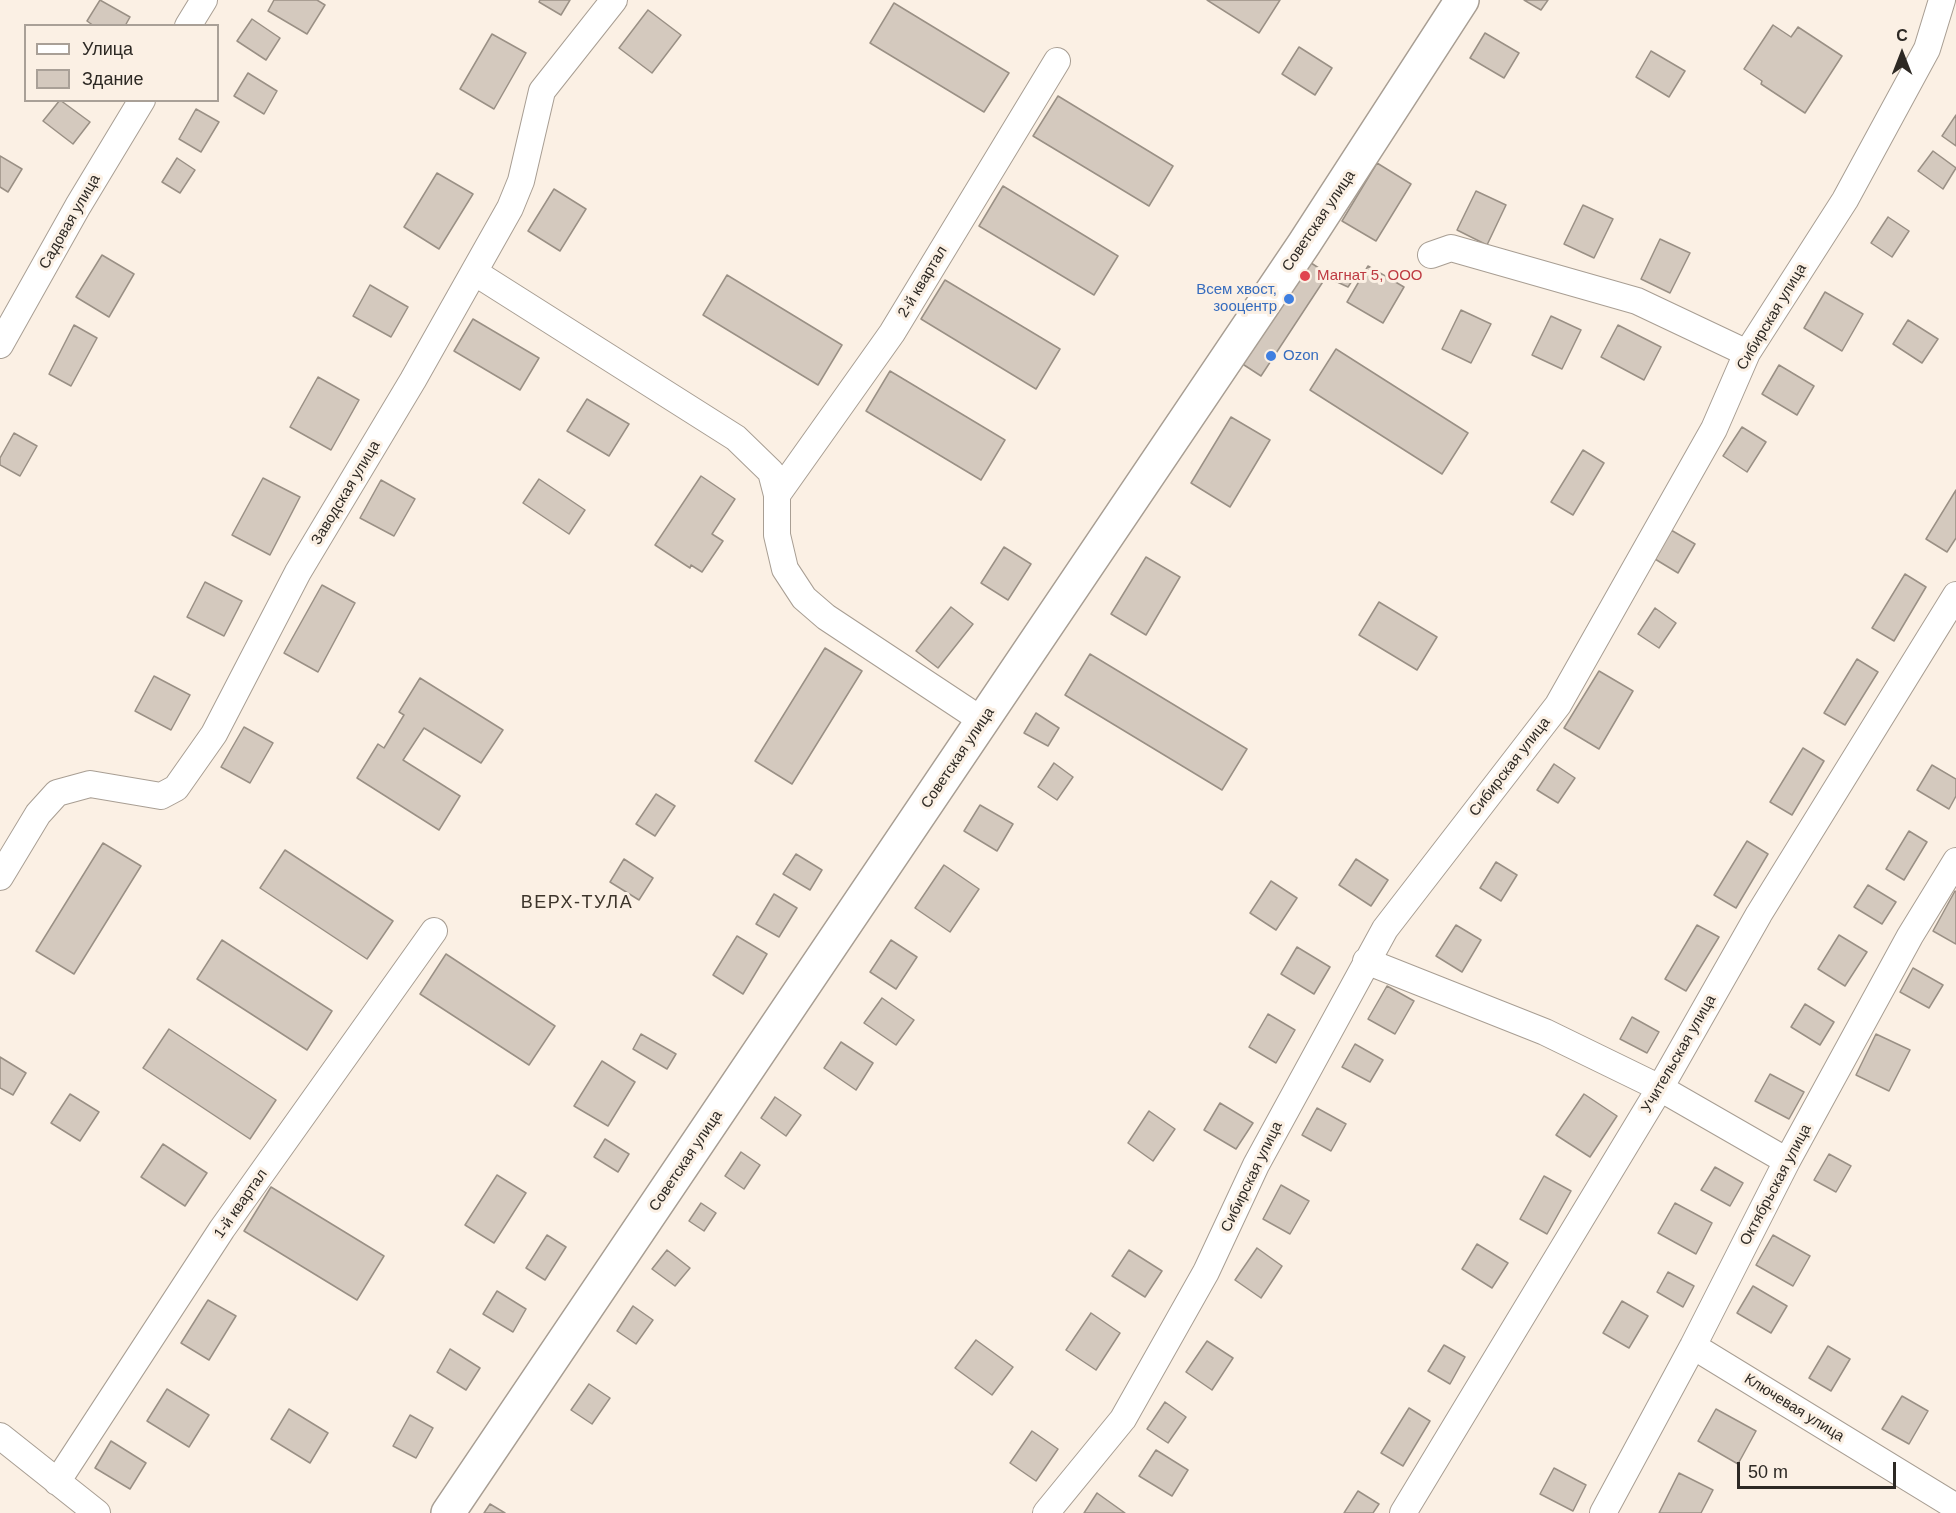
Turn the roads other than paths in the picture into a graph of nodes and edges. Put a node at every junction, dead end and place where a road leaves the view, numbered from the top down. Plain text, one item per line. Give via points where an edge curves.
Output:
1 (204, 0) edge
2 (614, 0) edge
3 (1462, 0) edge
4 (1942, 0) edge
5 (189, 24) edge
6 (1057, 61) dead end
7 (141, 102) edge
8 (1431, 255) dead end
9 (474, 272) junction
10 (0, 345) edge
11 (1747, 353) junction
12 (777, 495) junction
13 (1956, 595) edge
14 (983, 721) junction
15 (1956, 861) edge
16 (0, 877) edge
17 (435, 932) dead end
18 (1366, 961) junction
19 (1660, 1088) junction
20 (1787, 1161) junction
21 (1693, 1346) junction
22 (0, 1436) edge
23 (57, 1482) junction
24 (1956, 1507) edge
25 (97, 1513) edge
26 (448, 1513) edge
27 (1046, 1513) edge
28 (1403, 1513) edge
29 (1603, 1513) edge

1 - 5 street
2 - 9 street, Заводская улица via 542,92 521,181
3 - 14 main road, Советская улица via 1316,227
4 - 11 street, Сибирская улица via 1927,49 1845,200
6 - 12 street, 2-й квартал via 892,333
7 - 10 street, Садовая улица
8 - 11 street via 1451,248 1637,301
9 - 12 street via 736,438 771,472
9 - 16 street, Заводская улица via 298,572 214,734 177,788 160,796 90,784 57,793 38,814
11 - 18 street, Сибирская улица via 1714,429 1558,705 1385,929
12 - 14 street via 777,535 785,569 804,598 826,617
13 - 19 street, Учительская улица via 1759,914
14 - 26 main road, Советская улица
15 - 20 street, Октябрьская улица
17 - 23 street, 1-й квартал via 222,1229
18 - 19 street via 1545,1032
18 - 27 street, Сибирская улица via 1256,1165 1206,1272 1123,1419
19 - 20 street
19 - 28 street, Учительская улица
20 - 21 street, Октябрьская улица
21 - 24 street, Ключевая улица
21 - 29 street, Октябрьская улица
22 - 23 street
23 - 25 street

